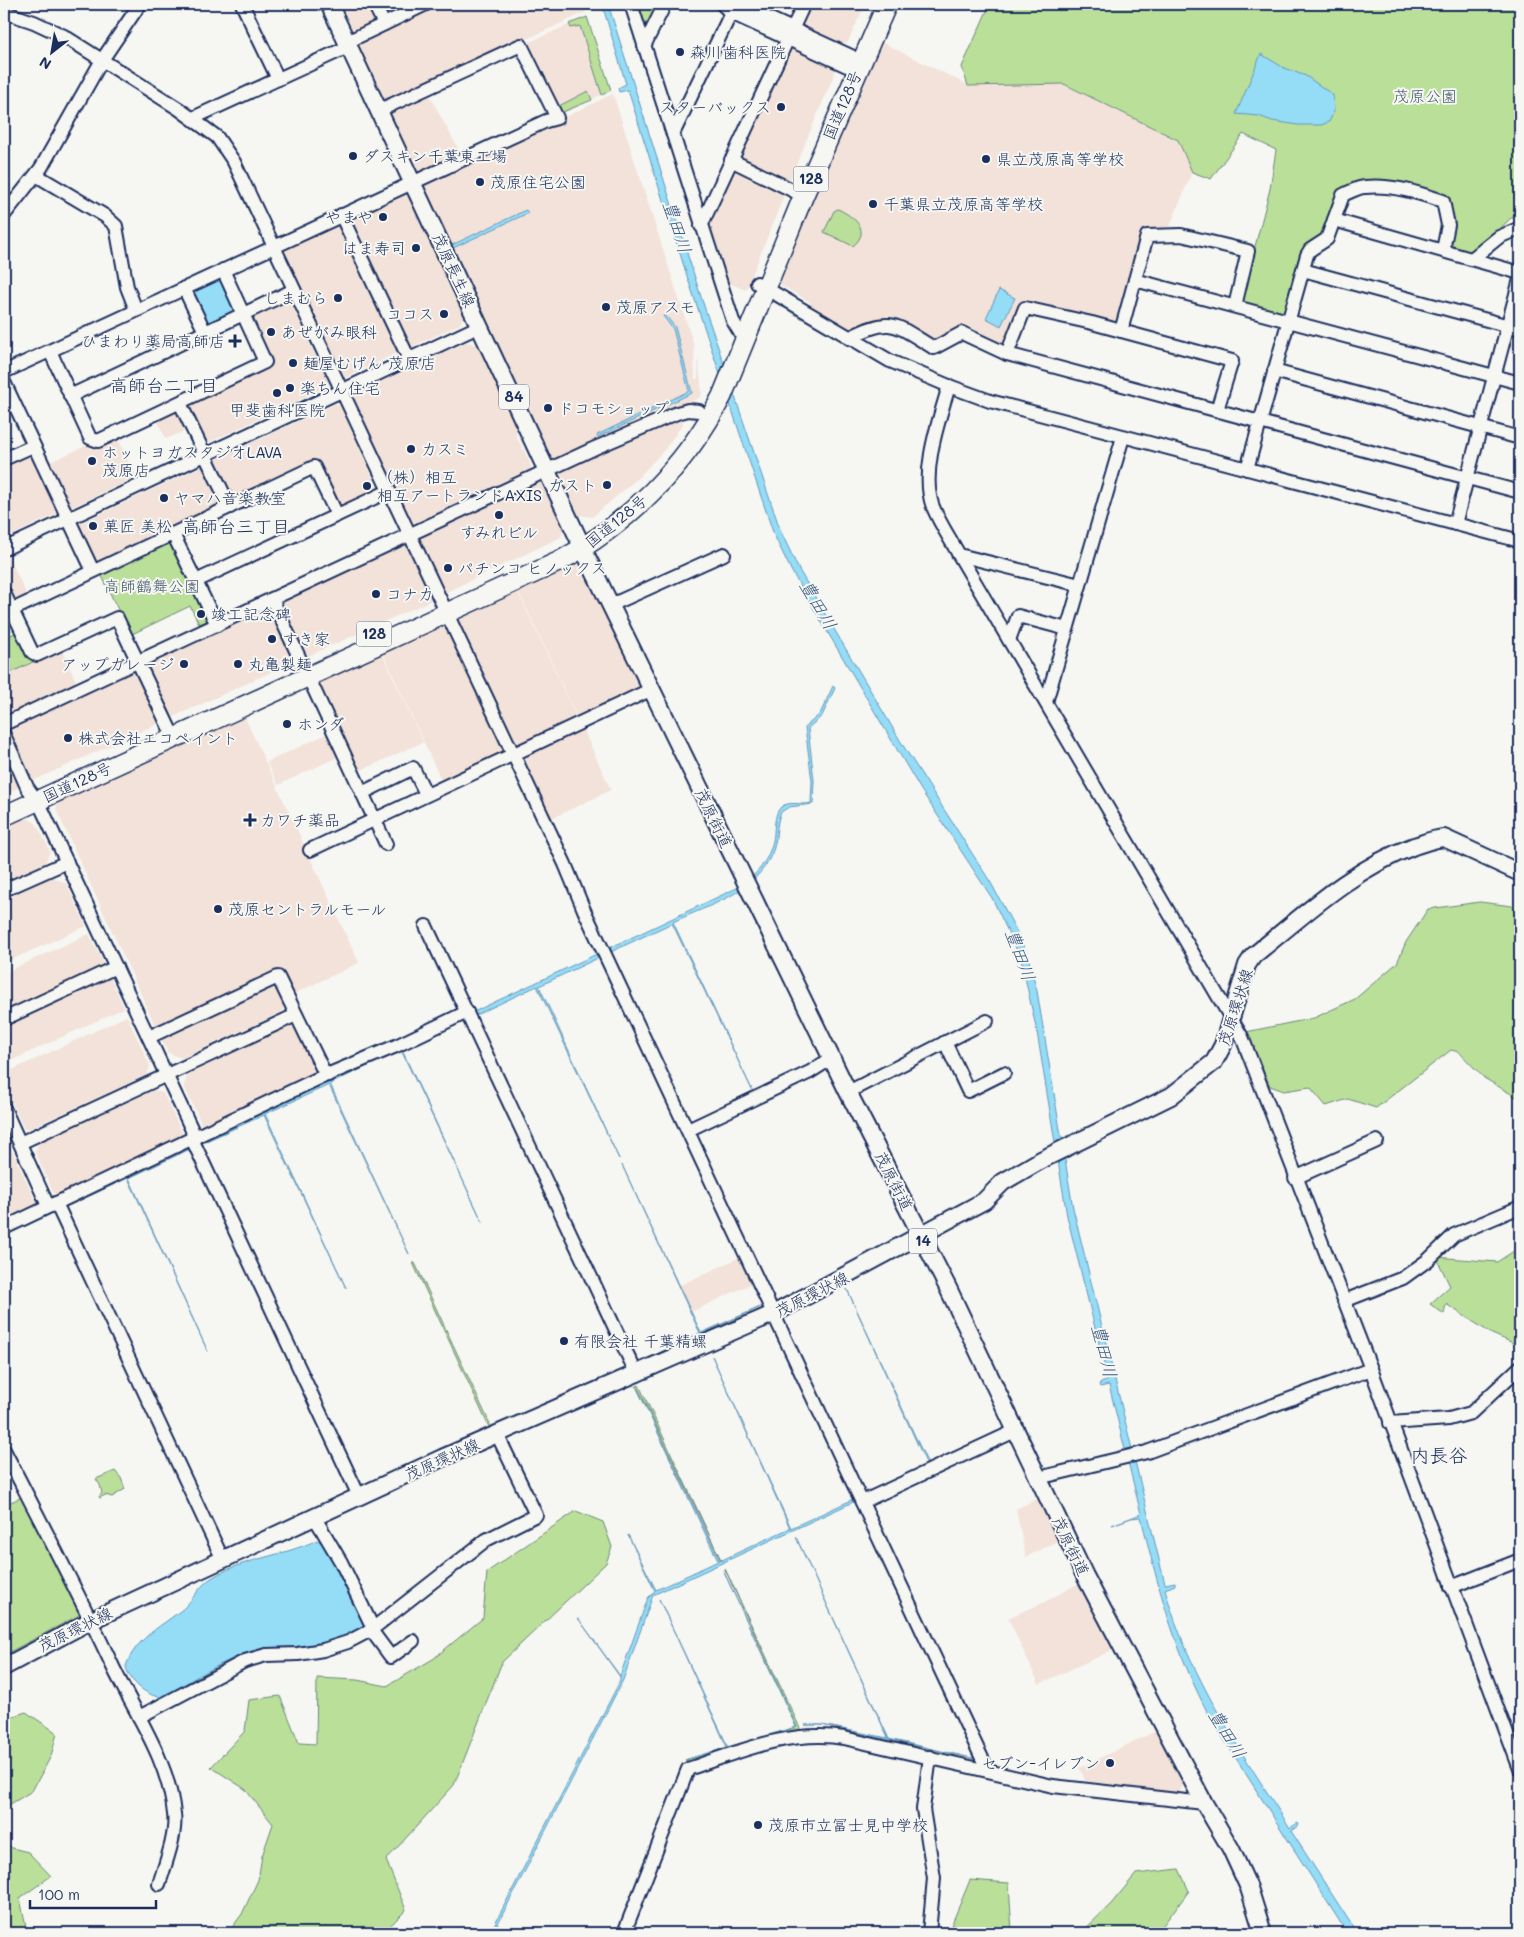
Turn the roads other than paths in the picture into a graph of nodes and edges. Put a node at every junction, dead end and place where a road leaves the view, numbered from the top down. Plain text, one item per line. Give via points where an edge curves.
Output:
1 (140, 4) edge
2 (242, 4) edge
3 (329, 4) edge
4 (374, 4) edge
5 (426, 4) edge
6 (630, 4) edge
7 (664, 4) edge
8 (804, 4) edge
9 (875, 4) edge
10 (887, 4) edge
11 (734, 5) edge
12 (4, 12) edge
13 (384, 24) junction
14 (790, 34) junction
15 (349, 44) junction
16 (644, 46) junction
17 (102, 60) junction
18 (852, 63) junction
19 (278, 78) junction
20 (380, 110) junction
21 (193, 118) junction
22 (673, 134) junction
23 (732, 160) junction
24 (36, 175) junction
25 (414, 182) junction
26 (794, 191) junction
27 (4, 215) edge
28 (342, 215) junction
29 (1334, 220) junction
30 (701, 226) junction
31 (1520, 228) edge
32 (273, 246) junction
33 (1443, 250) junction
34 (1473, 258) junction
35 (223, 270) junction
36 (1303, 270) junction
37 (1520, 272) edge
38 (1520, 279) edge
39 (1135, 280) junction
40 (762, 285) junction
41 (184, 288) junction
42 (294, 290) junction
43 (1234, 306) junction
44 (136, 310) junction
45 (242, 315) junction
46 (1289, 320) junction
47 (480, 326) junction
48 (1514, 327) edge
49 (1121, 331) junction
50 (205, 332) junction
51 (849, 338) junction
52 (739, 343) junction
53 (50, 351) junction
54 (1007, 354) junction
55 (409, 359) junction
56 (1274, 371) junction
57 (4, 372) edge
58 (1494, 376) junction
59 (4, 382) edge
60 (1520, 383) edge
61 (949, 386) junction
62 (341, 391) junction
63 (70, 396) junction
64 (180, 403) junction
65 (1217, 410) junction
66 (706, 412) junction
67 (1260, 423) junction
68 (1481, 427) junction
69 (1123, 437) junction
70 (1520, 438) edge
71 (33, 446) junction
72 (205, 454) junction
73 (4, 459) edge
74 (1247, 469) junction
75 (548, 470) junction
76 (1467, 478) junction
77 (389, 491) junction
78 (1520, 492) edge
79 (230, 507) junction
80 (337, 515) junction
81 (68, 519) junction
82 (1455, 524) junction
83 (174, 534) junction
84 (409, 535) junction
85 (1520, 540) edge
86 (580, 542) junction
87 (4, 549) edge
88 (724, 554) dead end
89 (959, 555) junction
90 (93, 571) junction
91 (196, 581) junction
92 (1080, 585) junction
93 (4, 593) edge
94 (272, 599) junction
95 (610, 605) junction
96 (444, 608) junction
97 (12, 610) junction
98 (217, 625) junction
99 (1067, 629) junction
100 (1009, 640) junction
101 (138, 662) junction
102 (306, 672) junction
103 (652, 689) junction
104 (1046, 702) junction
105 (4, 724) edge
106 (171, 733) junction
107 (4, 735) edge
108 (512, 755) junction
109 (362, 793) junction
110 (426, 794) junction
111 (34, 796) junction
112 (4, 805) edge
113 (4, 816) edge
114 (374, 818) junction
115 (386, 844) dead end
116 (310, 850) dead end
117 (67, 862) junction
118 (1520, 873) edge
119 (4, 890) edge
120 (426, 926) dead end
121 (116, 966) junction
122 (467, 1012) junction
123 (296, 1014) junction
124 (1231, 1016) junction
125 (4, 1019) edge
126 (987, 1021) dead end
127 (149, 1037) junction
128 (946, 1042) junction
129 (832, 1058) junction
130 (1004, 1073) dead end
131 (328, 1074) junction
132 (166, 1076) junction
133 (848, 1092) junction
134 (4, 1108) edge
135 (688, 1130) junction
136 (193, 1138) junction
137 (1377, 1141) dead end
138 (20, 1142) junction
139 (1296, 1178) junction
140 (52, 1205) junction
141 (1520, 1207) edge
142 (4, 1228) edge
143 (920, 1234) junction
144 (1344, 1301) junction
145 (775, 1313) junction
146 (1520, 1367) edge
147 (1371, 1369) junction
148 (637, 1375) junction
149 (1390, 1423) junction
150 (1015, 1431) junction
151 (497, 1434) junction
152 (4, 1450) edge
153 (1038, 1478) junction
154 (360, 1496) junction
155 (862, 1502) junction
156 (315, 1518) junction
157 (223, 1560) junction
158 (1520, 1560) edge
159 (1451, 1587) junction
160 (92, 1620) junction
161 (372, 1629) junction
162 (413, 1641) dead end
163 (4, 1667) edge
164 (139, 1717) junction
165 (930, 1757) junction
166 (1520, 1769) edge
167 (988, 1771) junction
168 (1204, 1803) junction
169 (159, 1884) dead end
170 (624, 1933) edge
171 (929, 1933) edge
172 (1263, 1933) edge

1 - 17 street
2 - 19 street
3 - 15 main road, 茂原長生線 / 84
4 - 13 street
5 - 13 street
6 - 16 street
7 - 16 street
8 - 14 street
9 - 18 highway, 国道128号 / 128
10 - 18 highway, 国道128号 / 128
11 - 14 street
11 - 22 street
12 - 17 street via 64,36
13 - 15 street
14 - 18 street
14 - 23 street
15 - 19 street
15 - 20 main road, 茂原長生線 / 84
16 - 22 street
17 - 21 street
17 - 24 street
18 - 26 highway, 国道128号 / 128
18 - 40 highway, 国道128号 / 128
19 - 21 street
20 - 25 main road, 茂原長生線 / 84
20 - 25 street via 521,44 557,118
21 - 32 street via 228,151
22 - 30 street
23 - 26 street
23 - 30 street
24 - 27 street
24 - 44 street via 105,216 116,226 127,287
25 - 28 street
25 - 47 main road, 茂原長生線 / 84
26 - 40 highway, 国道128号 / 128
28 - 32 street
28 - 55 street
29 - 33 street
29 - 33 street via 1343,195 1364,186 1417,192 1443,201 1448,225
29 - 36 street via 1327,239 1310,250
30 - 52 street
31 - 34 street via 1499,237
32 - 35 street
32 - 42 street
33 - 34 street
34 - 37 street
35 - 41 street
35 - 45 street
36 - 46 street
36 - 48 street
38 - 48 street
39 - 43 street
39 - 43 street via 1147,236 1180,235 1248,251
39 - 49 street
40 - 51 street
40 - 52 highway, 国道128号 / 128
41 - 44 street
41 - 50 street
42 - 45 street
42 - 62 street
43 - 46 street
44 - 53 street
45 - 50 street
45 - 64 street via 265,362
46 - 56 street
46 - 58 street
47 - 55 street
47 - 75 main road, 茂原長生線 / 84
48 - 58 street
49 - 54 street via 1025,308
49 - 65 street via 1232,361
50 - 63 street
51 - 54 street via 886,323 934,348 962,333
51 - 61 street via 890,361
52 - 66 highway, 国道128号 / 128
52 - 66 highway, 国道128号 / 128 via 709,394
53 - 57 street
53 - 63 street
54 - 65 street
55 - 62 street
56 - 67 street
56 - 68 street
58 - 60 street
58 - 68 street
59 - 71 street
61 - 69 street via 990,401
61 - 89 street via 933,452 929,489 933,507
62 - 72 street
62 - 77 street
63 - 64 street via 90,438 96,441
64 - 72 street
65 - 67 street
66 - 75 street via 688,410 676,413
66 - 86 highway, 国道128号 / 128 via 687,452 661,483 626,515
67 - 74 street
67 - 76 street
68 - 70 street
68 - 76 street
69 - 74 street
69 - 92 street
71 - 73 street
71 - 81 street
72 - 79 street
72 - 81 street
74 - 82 street
75 - 84 street
75 - 86 main road, 茂原長生線 / 84
76 - 78 street
76 - 82 street
77 - 80 street
77 - 84 street
79 - 80 street via 314,468
79 - 83 street
80 - 91 street
81 - 87 street
81 - 90 street
82 - 85 street
83 - 90 street
83 - 91 street
84 - 94 street
84 - 96 street
86 - 95 main road, 茂原街道 / 14
86 - 96 highway, 国道128号 / 128 via 558,562
88 - 95 street
89 - 92 street
89 - 100 street
90 - 97 street
91 - 98 street
92 - 99 street
93 - 97 street
94 - 98 street
94 - 102 street
95 - 103 main road, 茂原街道 / 14
96 - 102 highway, 国道128号 / 128
96 - 108 street
97 - 101 street via 32,652 37,655 117,618
98 - 101 street
99 - 100 street via 1018,616
99 - 104 street
100 - 104 street
101 - 105 street
101 - 106 street
102 - 106 highway, 国道128号 / 128
102 - 109 street
103 - 108 street
103 - 129 main road, 茂原街道 / 14
104 - 124 street
106 - 111 highway, 国道128号 / 128
107 - 111 street
108 - 110 street
108 - 135 street
109 - 110 street via 413,768
109 - 114 street
110 - 114 street
111 - 112 highway, 国道128号 / 128
111 - 113 highway, 国道128号 / 128
111 - 117 street
114 - 115 street
114 - 116 street
117 - 119 street
117 - 121 street
118 - 124 main road, 茂原環状線 via 1444,838 1396,853 1356,874 1253,956 1247,965
120 - 122 street
121 - 125 street
121 - 127 street
122 - 131 street
122 - 148 street
123 - 127 street via 278,977
123 - 131 street via 323,1070
123 - 132 street
124 - 139 street
124 - 143 main road, 茂原環状線 via 1224,1045 1214,1062 1171,1096 1043,1159 1003,1182 984,1201
126 - 128 street
127 - 132 street
128 - 130 street via 968,1091
128 - 133 street
129 - 133 main road, 茂原街道 / 14
129 - 135 street
131 - 136 street
132 - 136 street
132 - 138 street
133 - 143 main road, 茂原街道 / 14
134 - 138 street
135 - 145 street
136 - 140 street
136 - 154 street
137 - 139 street
138 - 140 street
139 - 144 street
140 - 142 street
140 - 157 street
141 - 144 street via 1454,1235 1428,1260 1402,1278
143 - 145 main road, 茂原環状線
143 - 150 main road, 茂原街道 / 14
144 - 147 street
145 - 148 main road, 茂原環状線
145 - 155 street
146 - 149 street via 1471,1413 1449,1419
147 - 149 street
147 - 153 street via 1147,1452
148 - 151 main road, 茂原環状線
149 - 159 street
150 - 153 main road, 茂原街道 / 14
150 - 155 street
151 - 154 main road, 茂原環状線
151 - 161 street via 536,1515 486,1540
152 - 160 street
153 - 168 main road, 茂原街道 / 14 via 1085,1576
154 - 156 main road, 茂原環状線
155 - 167 street
156 - 157 main road, 茂原環状線
156 - 161 street via 341,1562
157 - 160 main road, 茂原環状線
158 - 159 street
159 - 166 street
160 - 163 main road, 茂原環状線
160 - 164 street
161 - 162 street via 391,1657
161 - 164 street via 323,1650 245,1660
164 - 169 street via 170,1787 175,1816
165 - 167 street
165 - 170 street via 824,1734 806,1735 744,1750 688,1768
165 - 171 street via 923,1809 934,1878
167 - 168 street via 1079,1790
168 - 172 main road, 茂原街道 / 14 via 1249,1888

